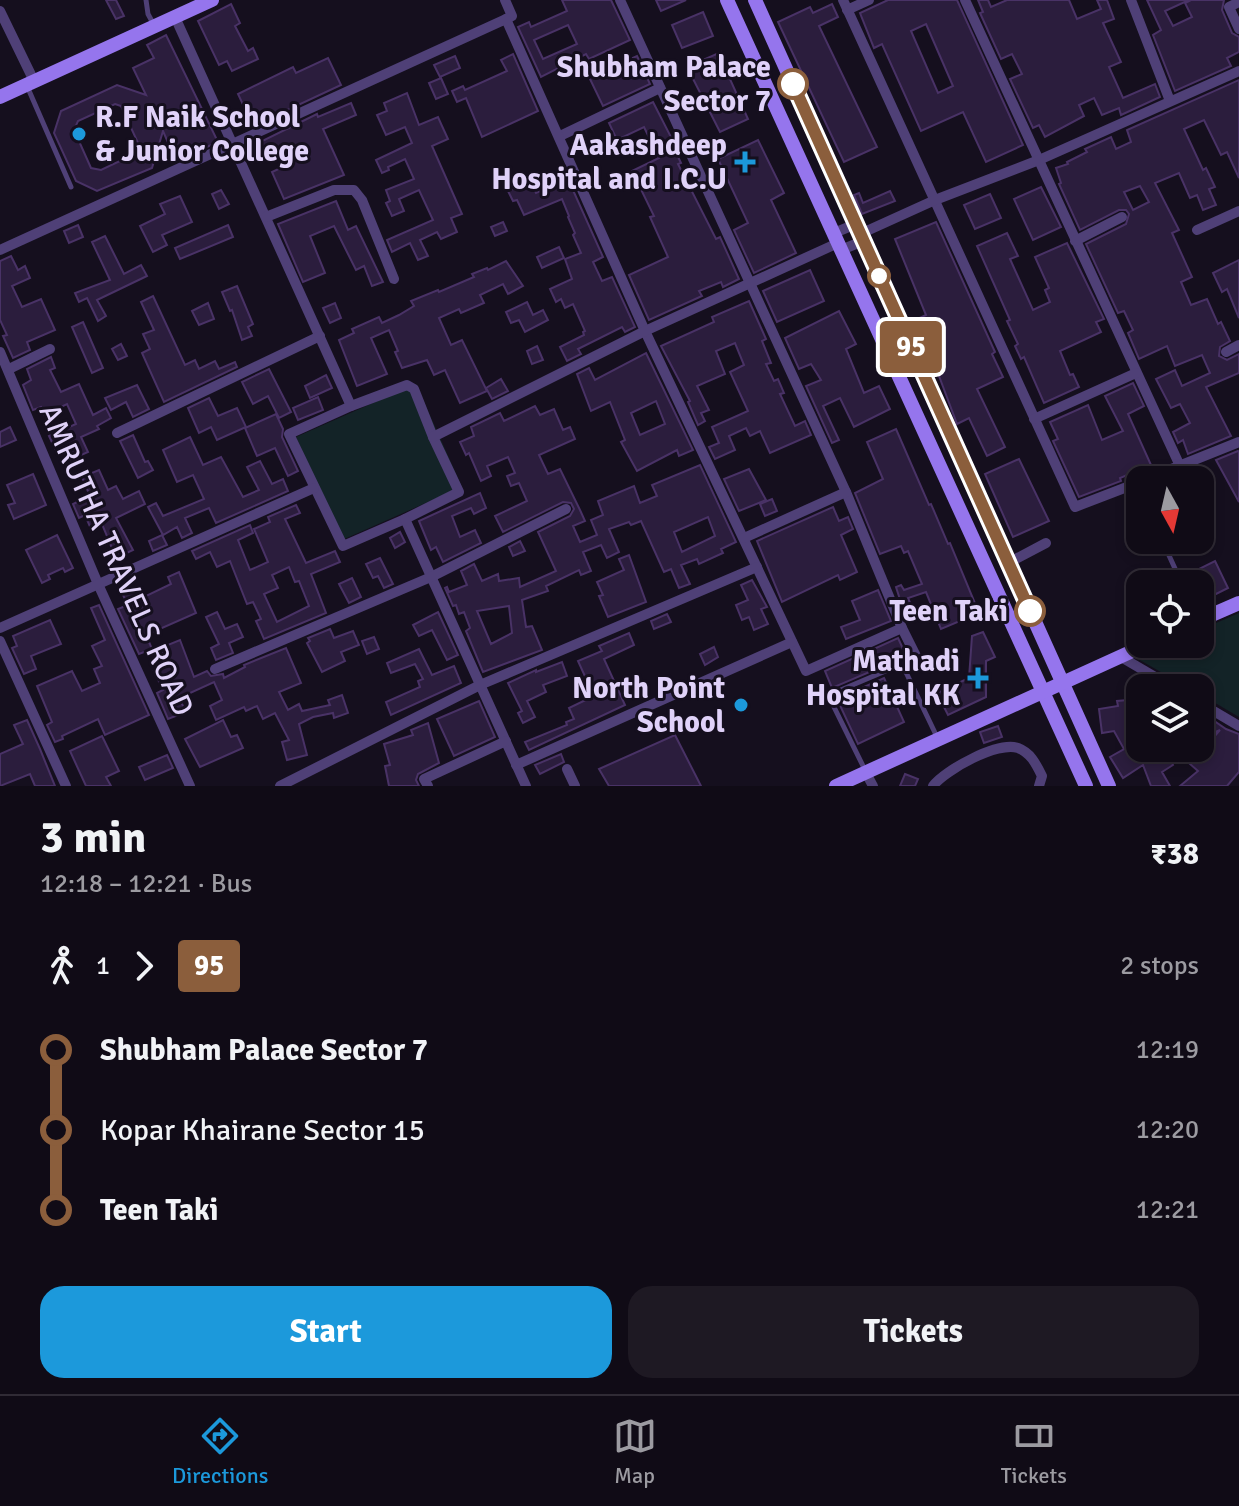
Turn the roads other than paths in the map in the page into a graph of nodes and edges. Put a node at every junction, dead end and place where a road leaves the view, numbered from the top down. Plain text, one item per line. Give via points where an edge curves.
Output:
1 (146, 0) edge
2 (210, 0) edge
3 (505, 0) edge
4 (620, 0) edge
5 (727, 0) edge
6 (755, 0) edge
7 (869, 0) edge
8 (965, 0) edge
9 (1131, 0) edge
10 (1239, 2) edge
11 (845, 5) edge
12 (0, 11) edge
13 (175, 17) junction
14 (506, 19) junction
15 (154, 26) junction
16 (1239, 29) edge
17 (1239, 71) edge
18 (30, 83) junction
19 (660, 88) junction
20 (0, 97) edge
21 (1170, 101) junction
22 (560, 136) junction
23 (233, 143) junction
24 (1039, 160) junction
25 (71, 187) dead end
26 (935, 200) junction
27 (1239, 211) edge
28 (266, 217) junction
29 (1122, 217) dead end
30 (1197, 230) dead end
31 (860, 233) junction
32 (1075, 241) junction
33 (838, 242) junction
34 (0, 250) edge
35 (394, 279) dead end
36 (750, 283) junction
37 (645, 331) junction
38 (320, 336) junction
39 (1239, 345) edge
40 (50, 349) dead end
41 (0, 352) edge
42 (1226, 352) dead end
43 (1136, 373) junction
44 (6, 378) edge
45 (351, 406) junction
46 (1034, 419) junction
47 (117, 433) dead end
48 (433, 437) junction
49 (1239, 442) edge
50 (1180, 466) joint
51 (1126, 487) edge
52 (314, 488) junction
53 (846, 492) junction
54 (566, 509) dead end
55 (405, 519) junction
56 (744, 538) junction
57 (1046, 543) dead end
58 (1008, 563) junction
59 (757, 567) junction
60 (431, 577) junction
61 (98, 584) junction
62 (1239, 603) edge
63 (1214, 614) edge
64 (0, 628) edge
65 (902, 628) junction
66 (0, 641) edge
67 (792, 642) junction
68 (1126, 655) edge
69 (916, 656) dead end
70 (1121, 657) junction
71 (215, 669) dead end
72 (1150, 674) edge
73 (1063, 683) junction
74 (480, 685) junction
75 (1043, 692) junction
76 (1214, 711) edge
77 (1239, 726) edge
78 (938, 740) junction
79 (506, 741) junction
80 (516, 765) junction
81 (567, 769) dead end
82 (870, 780) edge
83 (66, 786) edge
84 (190, 786) edge
85 (280, 786) edge
86 (428, 786) edge
87 (526, 786) edge
88 (575, 786) edge
89 (836, 786) edge
90 (933, 786) edge
91 (1039, 786) edge
92 (1086, 786) edge
93 (1109, 786) edge

1 - 15 lane
2 - 13 main road
3 - 14 street via 512,16
4 - 19 street
5 - 33 main road
6 - 31 main road
7 - 11 street
8 - 24 street
9 - 21 street
10 - 16 street via 1229,7
11 - 26 street
12 - 18 street
13 - 15 main road
13 - 23 street
14 - 22 street
14 - 23 street
15 - 18 main road
17 - 21 street
18 - 20 main road
18 - 25 lane
19 - 22 street
19 - 36 street
21 - 24 street
22 - 37 street
23 - 28 street
23 - 34 street
24 - 26 street
24 - 32 street
26 - 31 street
26 - 46 street
27 - 30 street
28 - 35 street via 334,190 354,190
28 - 38 street
29 - 32 street
31 - 33 street
31 - 33 street
31 - 58 main road
32 - 43 street
33 - 36 street
33 - 75 main road
36 - 37 street
36 - 53 street
37 - 48 street
37 - 56 street
38 - 45 street
38 - 47 street
39 - 42 street
40 - 44 street
41 - 44 street, AMRUTHA TRAVELS ROAD
43 - 46 street
43 - 50 street
44 - 61 street, AMRUTHA TRAVELS ROAD
45 - 48 street via 407,385 414,389
45 - 52 street via 289,434
46 - 51 street via 1075,507
48 - 55 street via 459,492
49 - 50 street
52 - 55 street via 343,546
52 - 61 street
53 - 56 street
53 - 65 street
54 - 60 street
55 - 60 street
56 - 59 street
57 - 58 street
58 - 73 main road
59 - 67 street
59 - 74 street
60 - 71 street
60 - 74 street
61 - 64 street
61 - 84 street, AMRUTHA TRAVELS ROAD
62 - 63 main road
65 - 67 street via 806,671
65 - 69 street
66 - 83 street
67 - 80 street
68 - 70 main road
70 - 72 street
70 - 73 main road
73 - 75 main road
73 - 93 main road
74 - 79 street
74 - 85 street
75 - 78 main road
75 - 92 main road
76 - 77 street
78 - 82 main road
78 - 82 lane via 902,664 836,692 833,705
79 - 80 street
79 - 86 street via 424,779
80 - 87 street
81 - 88 street
82 - 89 main road
90 - 91 street via 962,764 1015,746 1031,755 1042,776

